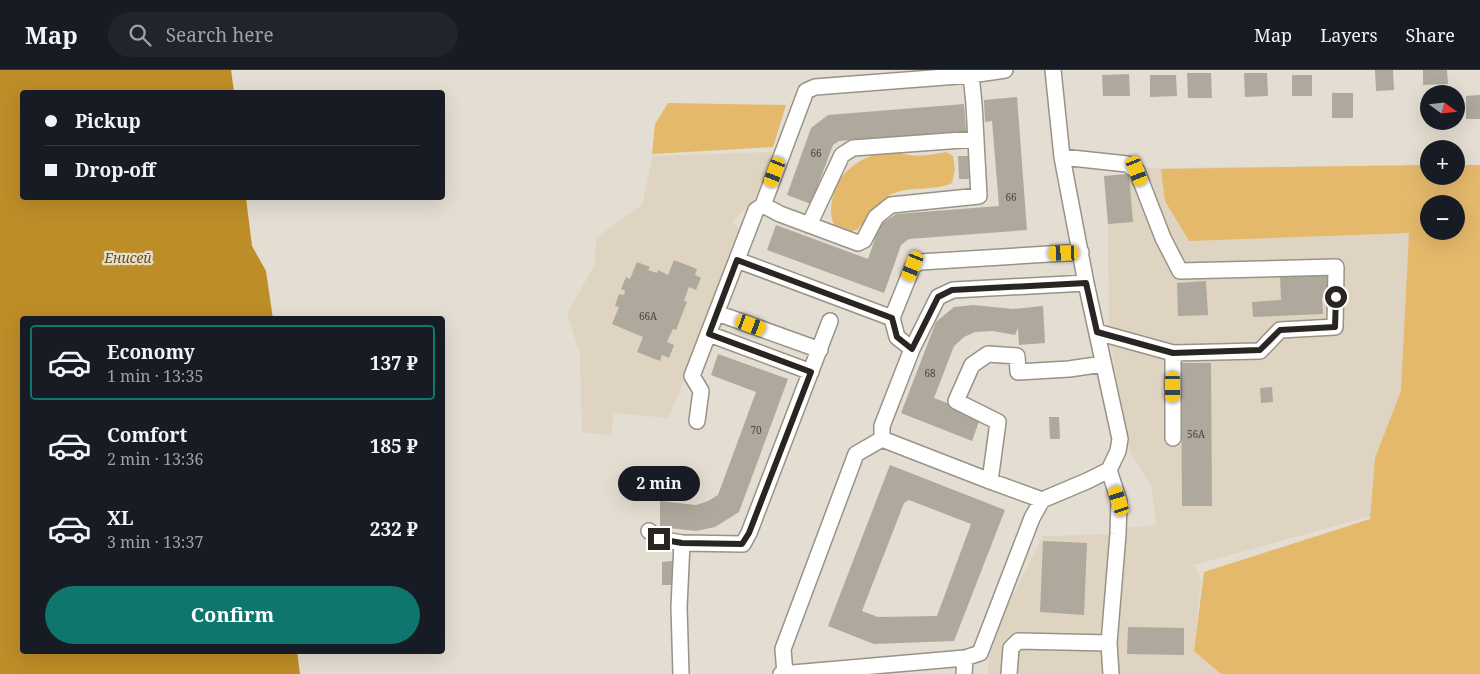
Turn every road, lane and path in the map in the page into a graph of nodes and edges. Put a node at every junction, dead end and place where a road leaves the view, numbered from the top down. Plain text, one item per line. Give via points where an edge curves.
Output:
1 (1005, 70) edge
2 (1053, 70) edge
3 (970, 75) junction
4 (976, 139) junction
5 (1062, 157) junction
6 (763, 205) junction
7 (809, 225) junction
8 (1081, 252) junction
9 (737, 260) junction
10 (1086, 283) junction
11 (717, 313) junction
12 (892, 318) junction
13 (830, 321) dead end
14 (1097, 332) junction
15 (709, 334) junction
16 (912, 349) junction
17 (820, 350) junction
18 (1173, 353) junction
19 (1103, 364) junction
20 (811, 372) junction
21 (697, 421) dead end
22 (1173, 438) dead end
23 (882, 439) junction
24 (1109, 470) junction
25 (990, 482) junction
26 (1042, 500) junction
27 (649, 531) dead end
28 (682, 543) junction
29 (1109, 643) junction
30 (966, 658) junction
31 (681, 674) edge
32 (784, 674) edge
33 (964, 674) edge
34 (1009, 674) edge
35 (1111, 674) edge

1 - 3 street
2 - 5 street
3 - 4 street
3 - 6 street via 806,90
4 - 7 street via 853,148 842,155
4 - 7 street via 979,196 891,205 876,217 861,243
5 - 8 street
5 - 18 street via 1127,164 1137,171 1163,238 1180,271 1336,267 1335,327 1280,330 1260,350
6 - 7 street
6 - 9 street via 756,210 753,238
8 - 10 street
8 - 12 street via 920,262 913,266
9 - 11 street
9 - 12 street
10 - 14 street
10 - 16 street via 952,290 938,297
11 - 15 street
11 - 17 street
12 - 16 street via 897,337
13 - 17 street
14 - 18 street
14 - 19 street
15 - 20 street
15 - 21 street via 692,376 701,391
16 - 23 street via 882,426
17 - 20 street
18 - 22 street
19 - 24 street via 1120,439
19 - 25 street via 1018,372 1016,356 988,354 972,365 956,401 998,422
20 - 28 street via 742,544
23 - 25 street
23 - 32 street via 856,454 783,649
24 - 26 street
24 - 29 street via 1119,501
25 - 26 street
26 - 30 street via 980,652
27 - 28 street via 659,539
28 - 31 street via 679,607
29 - 34 street via 1018,641 1011,648
29 - 35 street
30 - 32 street
30 - 33 street

